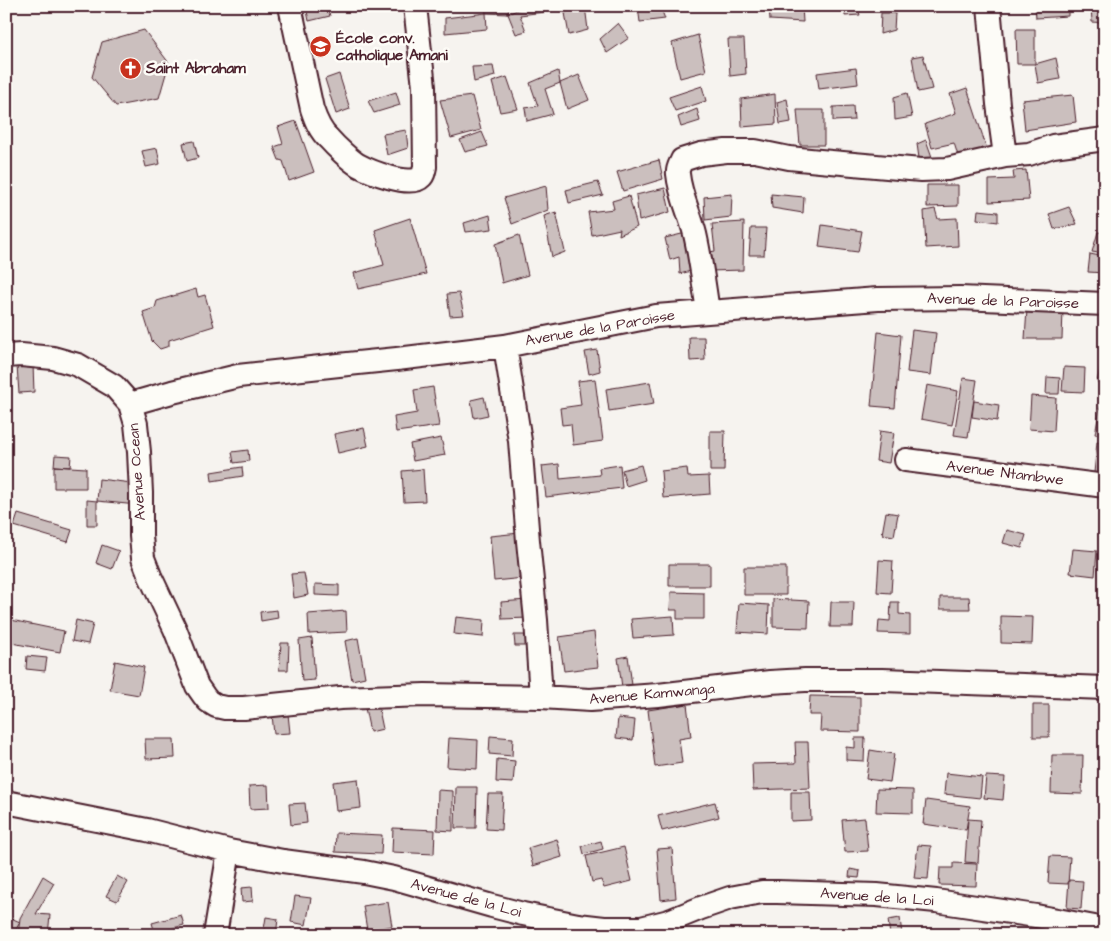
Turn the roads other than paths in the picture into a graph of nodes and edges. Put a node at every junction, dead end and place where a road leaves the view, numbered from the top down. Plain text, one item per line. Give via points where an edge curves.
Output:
1 (290, 6) edge
2 (415, 6) edge
3 (989, 6) edge
4 (1105, 139) edge
5 (1005, 156) junction
6 (1105, 304) edge
7 (708, 311) junction
8 (505, 346) junction
9 (6, 356) edge
10 (130, 404) junction
11 (906, 460) dead end
12 (1105, 486) edge
13 (191, 668) joint
14 (1105, 688) edge
15 (540, 696) junction
16 (6, 802) edge
17 (229, 852) junction
18 (1105, 929) edge
19 (215, 935) edge

1 - 2 street via 316,122 328,139 358,165 409,182 419,179 425,166 424,87
3 - 5 street
4 - 5 street
5 - 7 street via 947,169 921,170 789,158 755,151 726,150 682,160 678,173 695,234
6 - 7 street, Avenue de la Paroisse via 960,298 878,299
7 - 8 street, Avenue de la Paroisse via 656,316
8 - 10 street, Avenue de la Paroisse via 238,376
8 - 15 street via 520,441
9 - 10 street, Avenue Ocean via 53,358 78,365 114,386
10 - 13 street, Avenue Ocean via 139,452 143,558
11 - 12 street, Avenue Ntambwe
13 - 15 street, Avenue Kamwanga via 204,696 212,704 225,708 340,698
14 - 15 street, Avenue Kamwanga via 805,680 622,699
16 - 17 street, Avenue de la Loi via 147,830
17 - 18 street, Avenue de la Loi via 364,872 523,914 604,928 650,926 730,898 778,892 877,895 936,901
17 - 19 street

